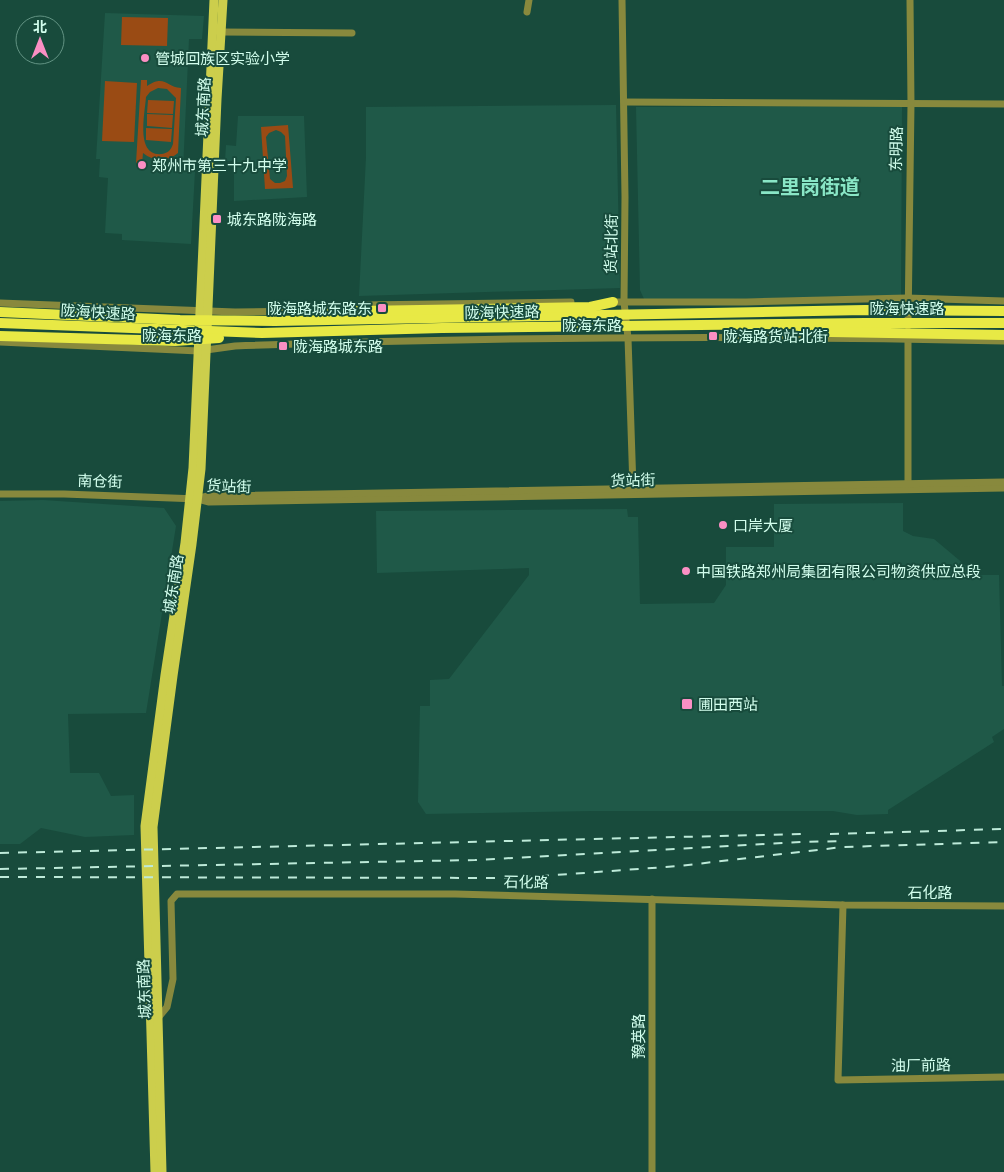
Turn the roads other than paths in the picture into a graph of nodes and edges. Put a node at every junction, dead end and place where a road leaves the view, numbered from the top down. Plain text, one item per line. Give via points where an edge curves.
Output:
1 (214, 0) edge
2 (223, 0) edge
3 (529, 0) edge
4 (622, 0) edge
5 (910, 0) edge
6 (527, 12) dead end
7 (221, 32) junction
8 (352, 33) dead end
9 (624, 102) junction
10 (911, 104) junction
11 (1004, 104) edge
12 (907, 298) junction
13 (1004, 301) edge
14 (613, 302) junction
15 (624, 302) junction
16 (0, 304) edge
17 (204, 311) junction
18 (1004, 311) edge
19 (0, 312) edge
20 (298, 320) junction
21 (0, 323) edge
22 (1004, 323) edge
23 (754, 324) junction
24 (306, 332) junction
25 (1004, 335) edge
26 (0, 336) edge
27 (628, 338) junction
28 (908, 340) junction
29 (1004, 341) edge
30 (0, 342) edge
31 (203, 350) junction
32 (1004, 482) edge
33 (908, 484) junction
34 (633, 488) junction
35 (1004, 488) edge
36 (0, 494) edge
37 (195, 498) junction
38 (652, 900) junction
39 (843, 905) junction
40 (1004, 906) edge
41 (158, 1018) junction
42 (1004, 1077) edge
43 (155, 1172) edge
44 (162, 1172) edge
45 (652, 1172) edge

1 - 17 main road, 城东南路
2 - 7 main road, 城东南路
3 - 6 street
4 - 9 street, 货站北街
5 - 10 street, 东明路
7 - 8 street
7 - 17 main road, 城东南路
9 - 10 street
9 - 15 street, 货站北街
10 - 11 street
10 - 12 street, 东明路
12 - 13 street, 陇海东路
12 - 15 street, 陇海东路
12 - 28 street, 东明路
14 - 15 street, 陇海东路
14 - 17 street, 陇海东路 via 363,305 307,311
14 - 20 highway via 590,307 360,311
15 - 27 street, 货站北街
16 - 17 street, 陇海东路
17 - 31 main road, 城东南路
18 - 20 highway, 陇海快速路 via 865,310
19 - 20 highway, 陇海快速路 via 180,320
21 - 24 highway, 陇海快速路 via 216,332
22 - 23 highway, 陇海快速路
23 - 24 highway, 陇海快速路
23 - 25 highway via 831,332
24 - 26 highway via 175,341
27 - 28 street, 陇海东路
27 - 31 street, 陇海东路 via 288,344
27 - 34 street, 货站北街
28 - 29 street, 陇海东路
28 - 33 street, 东明路
30 - 31 street, 陇海东路
31 - 37 main road, 城东南路 via 203,445
32 - 33 street, 货站街
33 - 34 street, 货站街
34 - 37 street, 货站街
35 - 37 street, 货站街 via 209,502
36 - 37 street, 南仓街
37 - 41 main road, 城东南路 via 153,826
37 - 43 main road, 城东南路 via 145,826
38 - 39 street, 石化路
38 - 41 street, 石化路 via 455,894 177,894 171,901 173,979 167,1007
38 - 45 street, 豫英路
39 - 40 street, 石化路
39 - 42 street, 油厂前路 via 838,1080
41 - 44 main road, 城东南路

